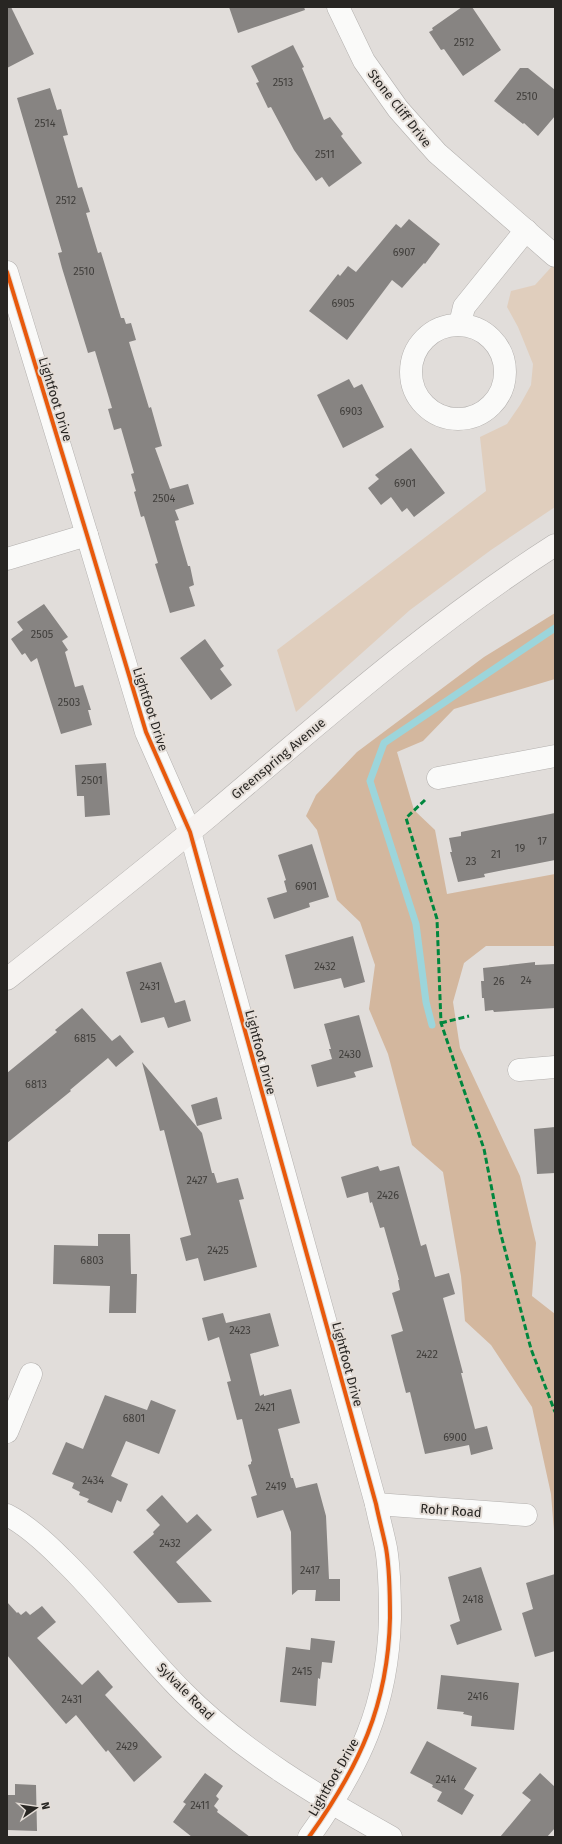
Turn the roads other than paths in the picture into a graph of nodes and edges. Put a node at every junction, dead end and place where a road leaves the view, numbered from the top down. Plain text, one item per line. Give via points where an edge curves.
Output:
1 (338, 7) edge
2 (526, 230) junction
3 (555, 256) edge
4 (7, 272) edge
5 (460, 324) junction
6 (88, 535) junction
7 (555, 545) edge
8 (7, 559) edge
9 (555, 756) edge
10 (438, 778) dead end
11 (190, 832) junction
12 (7, 980) edge
13 (555, 1067) edge
14 (519, 1070) dead end
15 (31, 1374) dead end
16 (7, 1432) edge
17 (376, 1504) junction
18 (7, 1515) edge
19 (526, 1515) dead end
20 (333, 1804) junction
21 (309, 1837) edge
22 (391, 1837) edge

1 - 2 street, Stone Cliff Drive via 364,61 398,109 437,153
2 - 3 street, Stone Cliff Drive
2 - 5 street via 464,307
4 - 6 street, Lightfoot Drive
5 - 5 street via 449,324 426,335 418,345 410,369 411,381 422,404 432,412 456,419 484,412 502,389 505,375 504,361 489,336 477,328
6 - 8 street
6 - 11 street, Lightfoot Drive via 146,732
7 - 11 main road, Greenspring Avenue via 462,608 397,659
9 - 10 street
11 - 12 main road, Greenspring Avenue
11 - 17 street, Lightfoot Drive
13 - 14 street
15 - 16 street
17 - 19 street, Rohr Road
17 - 20 street, Lightfoot Drive via 386,1549 390,1591 389,1642 383,1687 371,1728
18 - 20 street, Sylvale Road via 16,1519 49,1546 82,1577 183,1692 270,1763
20 - 21 street, Lightfoot Drive
20 - 22 street, Sylvale Road

